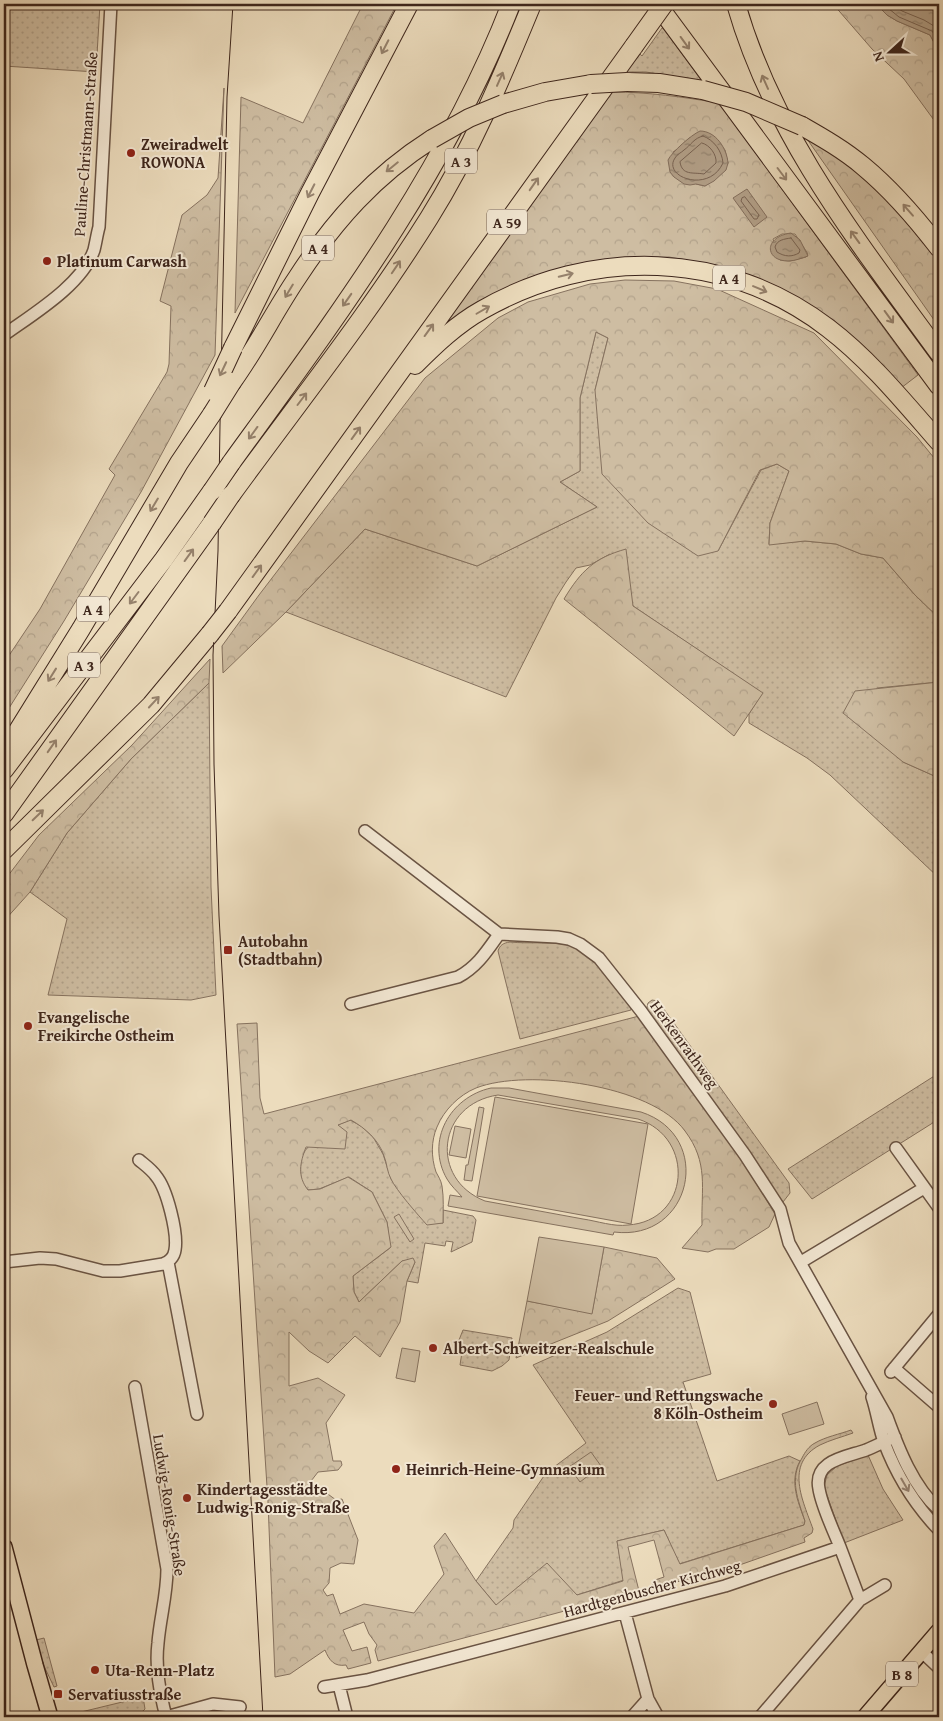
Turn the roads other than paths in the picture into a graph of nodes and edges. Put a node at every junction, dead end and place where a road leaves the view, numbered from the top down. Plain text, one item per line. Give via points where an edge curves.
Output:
1 (111, 4) edge
2 (408, 4) edge
3 (511, 4) edge
4 (532, 4) edge
5 (657, 4) edge
6 (664, 4) edge
7 (736, 4) edge
8 (939, 248) edge
9 (4, 335) edge
10 (939, 353) edge
11 (939, 386) edge
12 (380, 398) junction
13 (939, 442) edge
14 (179, 463) junction
15 (4, 753) edge
16 (4, 770) edge
17 (4, 814) edge
18 (365, 830) dead end
19 (4, 850) edge
20 (499, 934) junction
21 (351, 1004) dead end
22 (896, 1148) dead end
23 (139, 1160) dead end
24 (924, 1188) junction
25 (939, 1208) edge
26 (4, 1262) edge
27 (168, 1262) junction
28 (801, 1262) junction
29 (939, 1314) edge
30 (135, 1387) dead end
31 (939, 1407) edge
32 (197, 1414) dead end
33 (889, 1439) junction
34 (939, 1510) edge
35 (939, 1530) edge
36 (4, 1547) edge
37 (840, 1547) junction
38 (885, 1585) dead end
39 (860, 1600) junction
40 (624, 1612) junction
41 (939, 1631) edge
42 (922, 1652) junction
43 (939, 1668) edge
44 (339, 1685) junction
45 (324, 1688) dead end
46 (648, 1699) junction
47 (240, 1707) dead end
48 (50, 1717) edge
49 (166, 1717) edge
50 (347, 1717) edge
51 (632, 1717) edge
52 (658, 1717) edge
53 (760, 1717) edge
54 (865, 1717) edge

1 - 9 street, Pauline-Christmann-Straße via 98,226 93,251 78,276 55,298
2 -> 14 highway, bridge via 310,192
3 -> 16 highway, A 3, bridge via 468,100 420,188 370,268 164,559
17 -> 4 highway, A 3, bridge via 231,495 364,315 430,218 474,135
5 -> 11 highway
12 -> 6 highway, A 59, bridge
10 -> 7 highway via 814,177 766,85
8 -> 14 highway, A 4, bridge via 908,210 870,172 842,150 802,126 746,102 703,90 627,82 590,84 502,104 432,139 392,166 355,201 296,279
12 -> 13 highway, A 4 via 456,328 520,291 566,275 596,269 657,266 718,275 776,296 802,310 852,347
19 -> 12 highway, A 4, bridge via 151,704 210,634
14 -> 15 highway, A 4
18 - 20 street
20 - 21 street via 480,961 458,977
20 - 28 street, Herkenrathweg via 569,939 599,958 745,1155 780,1209 789,1243
22 - 24 street
23 - 27 street via 157,1176 166,1197 175,1251
24 - 25 street
24 - 28 street
26 - 27 street via 56,1259 112,1271
27 - 32 street
28 - 33 street via 887,1417
29 - 31 street via 892,1370
30 - 49 street, Ludwig-Ronig-Straße via 167,1569 158,1644 158,1671
33 - 34 street via 916,1483
33 -> 35 street via 906,1488
33 - 37 street via 832,1461 820,1472 818,1488
36 - 48 main road
37 - 39 street
37 - 40 street, Hardtgenbuscher Kirchweg via 735,1583
38 - 39 street
39 - 53 street
40 - 44 street, Hardtgenbuscher Kirchweg
40 - 46 street
41 - 42 main road, B 8
42 - 43 street
42 - 54 main road, B 8
44 - 45 street, Hardtgenbuscher Kirchweg
44 - 50 street
46 - 51 street
46 - 52 street
47 - 49 street via 213,1704

